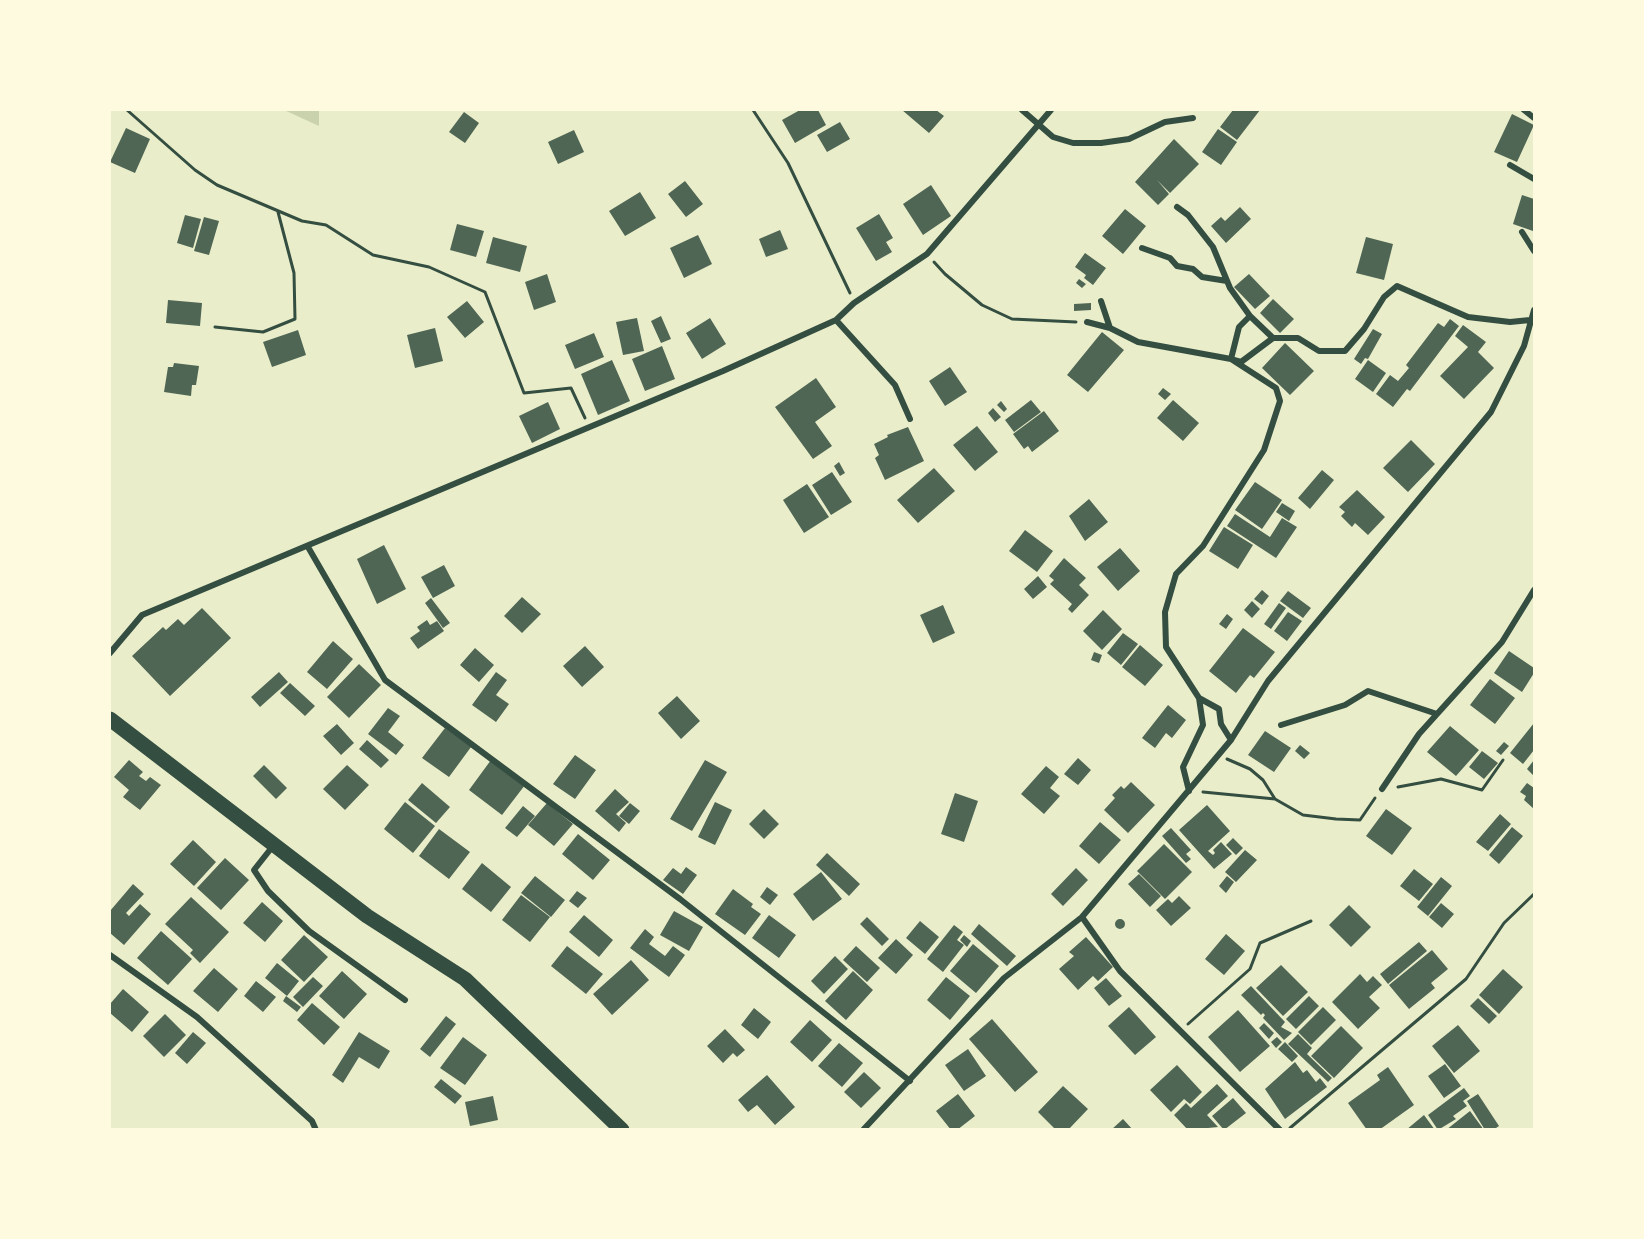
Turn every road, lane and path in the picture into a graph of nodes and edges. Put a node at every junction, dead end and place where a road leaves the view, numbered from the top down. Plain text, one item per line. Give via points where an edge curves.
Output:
1 (127, 110) edge
2 (753, 110) edge
3 (1022, 110) edge
4 (1051, 110) edge
5 (1524, 110) edge
6 (1193, 118) dead end
7 (1534, 118) edge
8 (1037, 126) junction
9 (1510, 165) dead end
10 (1534, 179) edge
11 (1177, 207) dead end
12 (278, 212) junction
13 (1522, 232) dead end
14 (1142, 248) dead end
15 (1534, 251) edge
16 (927, 254) junction
17 (1227, 281) junction
18 (1101, 301) dead end
19 (854, 303) junction
20 (1534, 310) edge
21 (1250, 316) junction
22 (837, 320) junction
23 (1530, 320) junction
24 (1088, 322) joint
25 (214, 327) dead end
26 (1110, 328) junction
27 (1273, 338) junction
28 (1231, 359) junction
29 (910, 419) dead end
30 (589, 425) junction
31 (308, 547) junction
32 (1534, 590) edge
33 (110, 653) edge
34 (1199, 698) junction
35 (1437, 714) junction
36 (110, 719) edge
37 (1281, 725) dead end
38 (1231, 740) junction
39 (1219, 755) junction
40 (1503, 760) dead end
41 (1382, 789) junction
42 (1189, 790) junction
43 (1275, 799) junction
44 (273, 846) junction
45 (1534, 894) edge
46 (1082, 917) junction
47 (1311, 921) dead end
48 (110, 955) edge
49 (405, 1000) dead end
50 (1181, 1031) junction
51 (910, 1081) junction
52 (316, 1130) edge
53 (622, 1130) edge
54 (863, 1130) edge
55 (1280, 1130) edge
56 (1289, 1130) edge

1 - 12 path via 195,170
2 - 19 path via 788,163
3 - 8 street
4 - 8 street
5 - 7 street
6 - 8 street via 1165,122 1129,140 1101,143 1073,143 1053,137
8 - 16 street
9 - 10 street
11 - 17 street via 1212,247
12 - 25 path via 294,273 295,319 262,332
12 - 30 path via 326,225 373,255 429,267 485,292 524,393 571,388
13 - 15 street
14 - 17 street via 1193,269 1202,277
16 - 19 street
16 - 24 path via 982,305 1012,319
17 - 21 street
18 - 26 street
19 - 22 street
20 - 23 street
21 - 27 street
21 - 28 street via 1239,327
22 - 29 street via 896,385
22 - 30 street
23 - 27 street via 1468,317 1397,286 1384,297 1346,351 1319,351 1298,338
23 - 38 street via 1524,346 1491,412 1268,681
24 - 26 street
26 - 28 street via 1138,342
27 - 28 street via 1241,362
28 - 34 street via 1276,388 1281,401 1264,450 1203,546 1176,574 1165,612 1166,647
30 - 31 street
31 - 33 street via 142,615
31 - 51 street via 385,680 680,899
32 - 35 street via 1502,642
34 - 38 street via 1219,709 1221,724
34 - 42 street via 1203,725 1183,767
35 - 37 street via 1368,691 1345,705
35 - 41 street
36 - 44 main road
38 - 39 street
39 - 42 street
39 - 43 path via 1250,769
40 - 41 path via 1482,790 1441,780
41 - 43 path via 1360,820 1303,815
42 - 43 path
42 - 46 street
44 - 49 street via 255,870 267,891 309,931
44 - 53 main road via 367,916 465,979
45 - 56 path via 1504,923 1466,979
46 - 50 street via 1120,971
46 - 51 street via 1004,978
47 - 50 path via 1260,943 1250,969
48 - 52 street via 197,1017 312,1121
50 - 55 street
51 - 54 street

